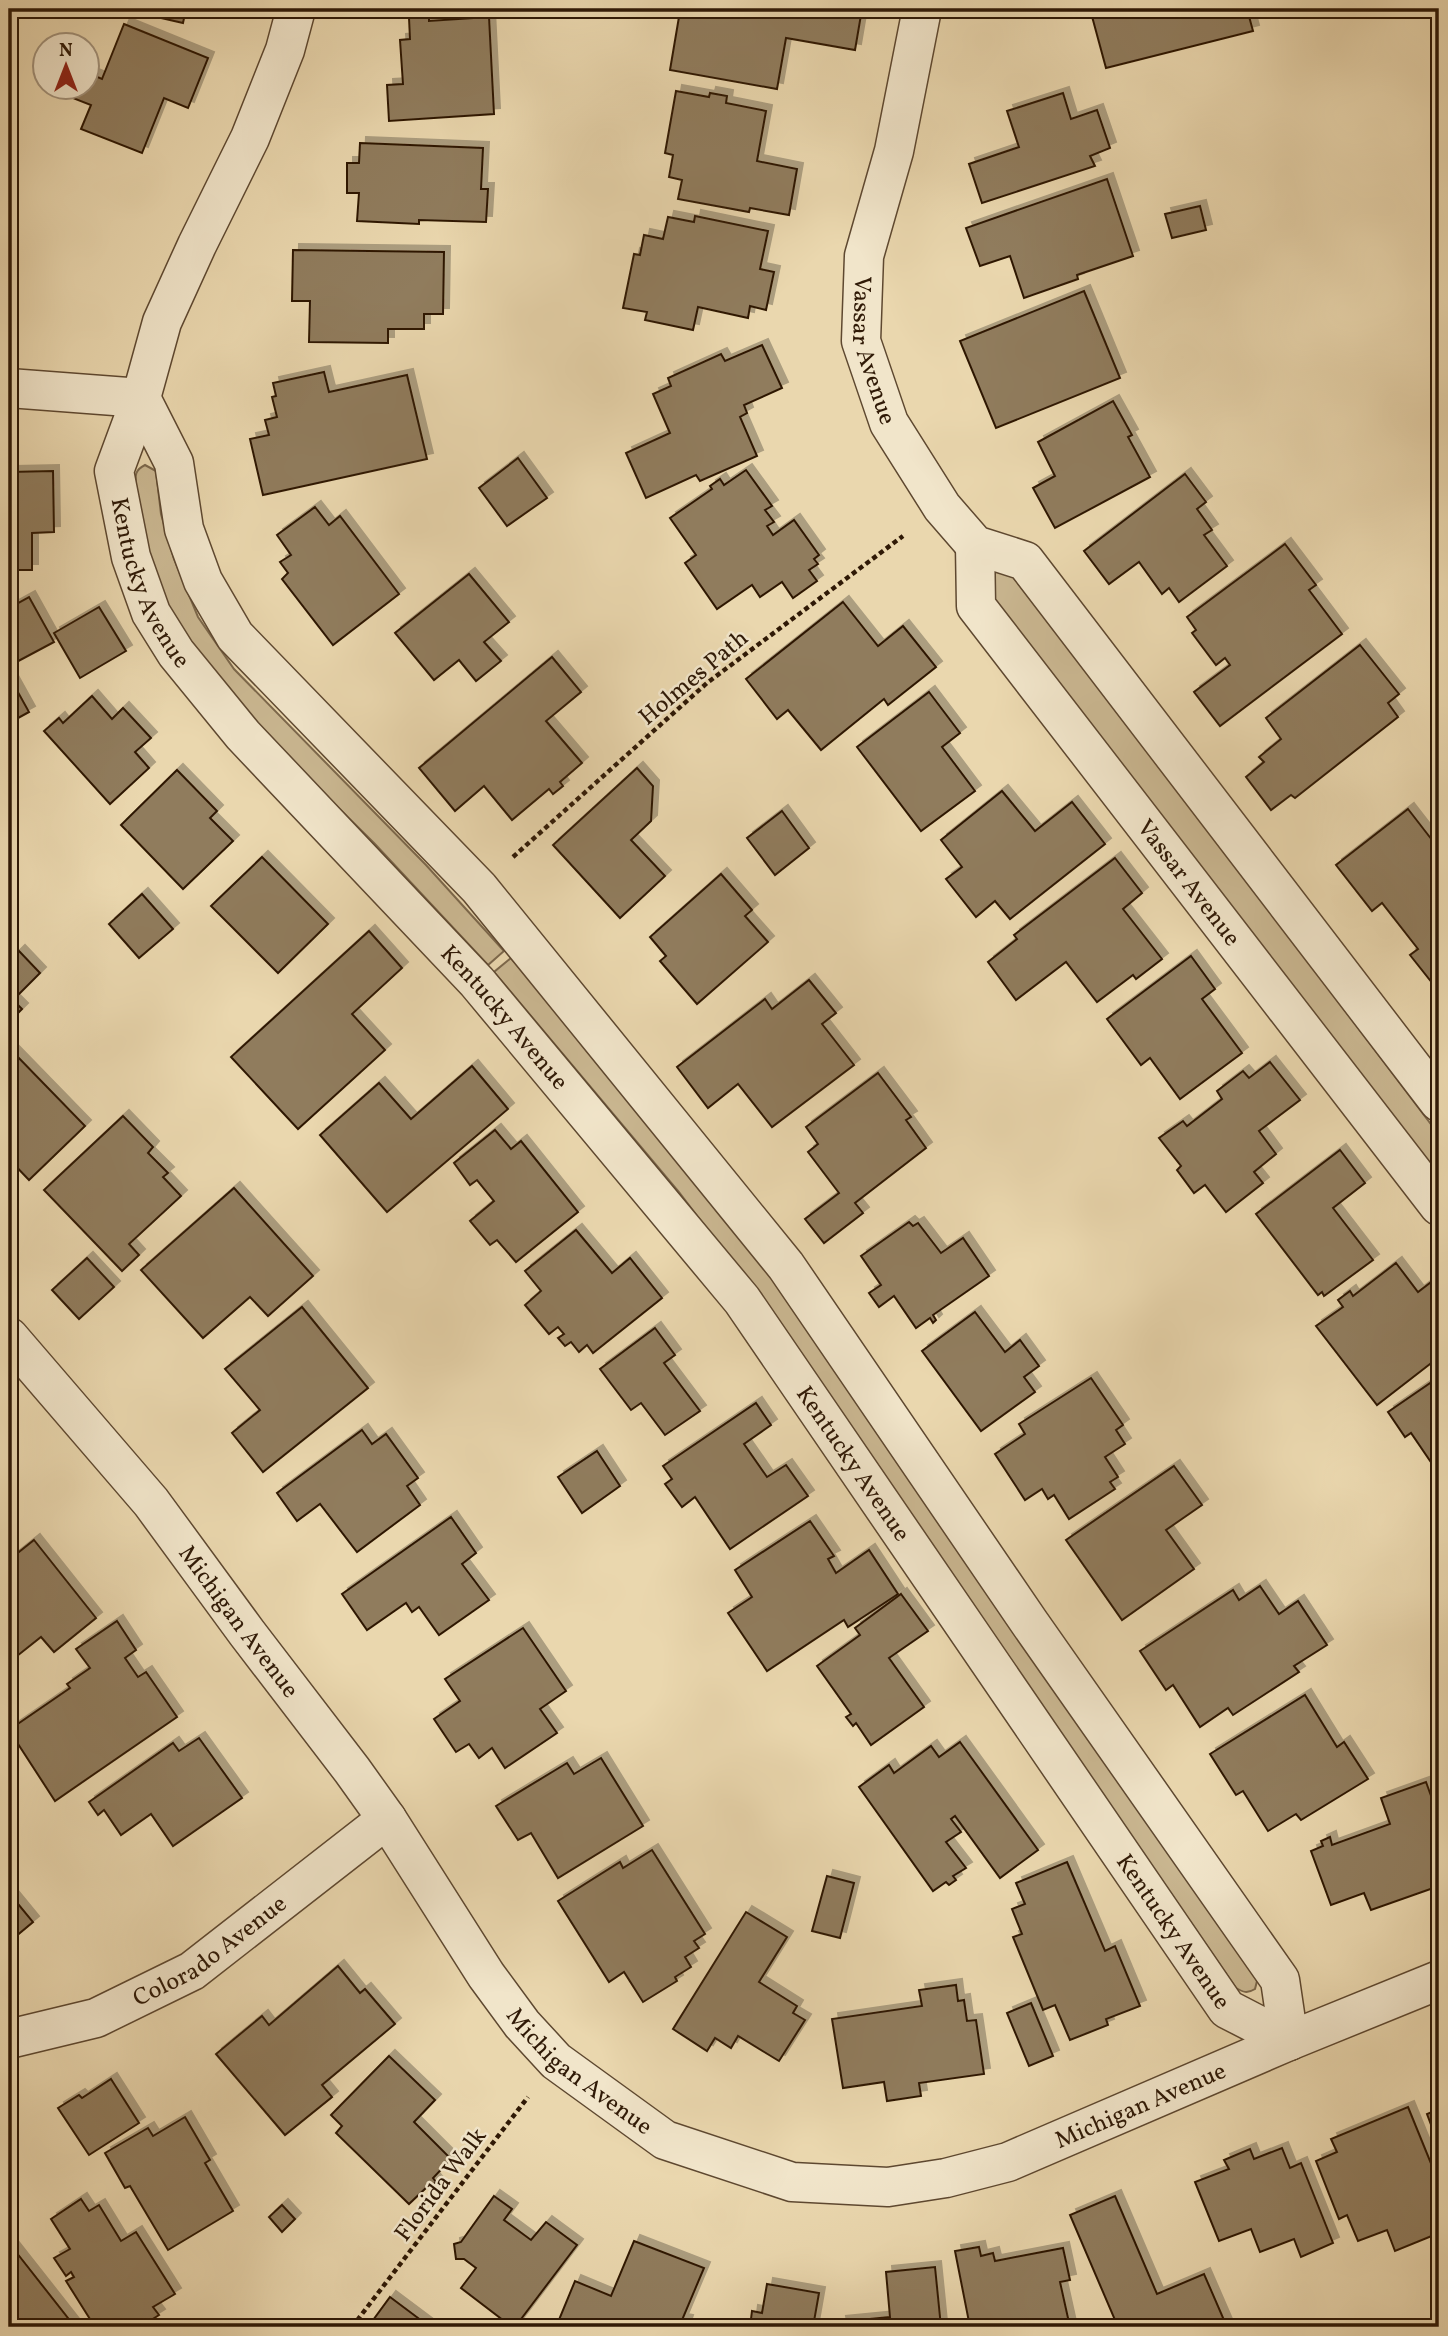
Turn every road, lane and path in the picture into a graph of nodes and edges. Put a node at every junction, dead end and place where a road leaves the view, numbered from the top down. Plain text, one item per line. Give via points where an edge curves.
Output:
1 (296, 9) edge
2 (922, 9) edge
3 (9, 388) edge
4 (141, 398) junction
5 (942, 508) junction
6 (975, 545) junction
7 (479, 888) junction
8 (1439, 1101) edge
9 (1439, 1206) edge
10 (9, 1337) edge
11 (387, 1819) junction
12 (1439, 1980) edge
13 (9, 2039) edge
14 (1289, 2041) junction
15 (556, 2062) junction
16 (352, 2327) edge

1 - 4 street, Kentucky Avenue via 250,138 162,322
2 - 5 street, Vassar Avenue via 894,151 864,256 862,341 888,423
3 - 4 street
4 - 7 street, Kentucky Avenue via 174,463 184,529 203,581 235,636
4 - 14 street, Kentucky Avenue via 114,471 131,557 150,613 176,653 243,735 477,982 742,1300 1227,2009
5 - 6 street, Vassar Avenue
5 - 7 path, Holmes Path via 708,683
6 - 8 street via 1026,561
6 - 9 street, Vassar Avenue via 976,606
7 - 14 street, Kentucky Avenue via 786,1266 1280,1980
10 - 11 street, Michigan Avenue via 150,1502
11 - 13 street, Colorado Avenue via 192,1971 96,2018
11 - 15 street, Michigan Avenue via 486,1975
12 - 14 street, Michigan Avenue
14 - 15 street, Michigan Avenue via 1008,2162 888,2188 792,2182 665,2140
15 - 16 path, Florida Walk

